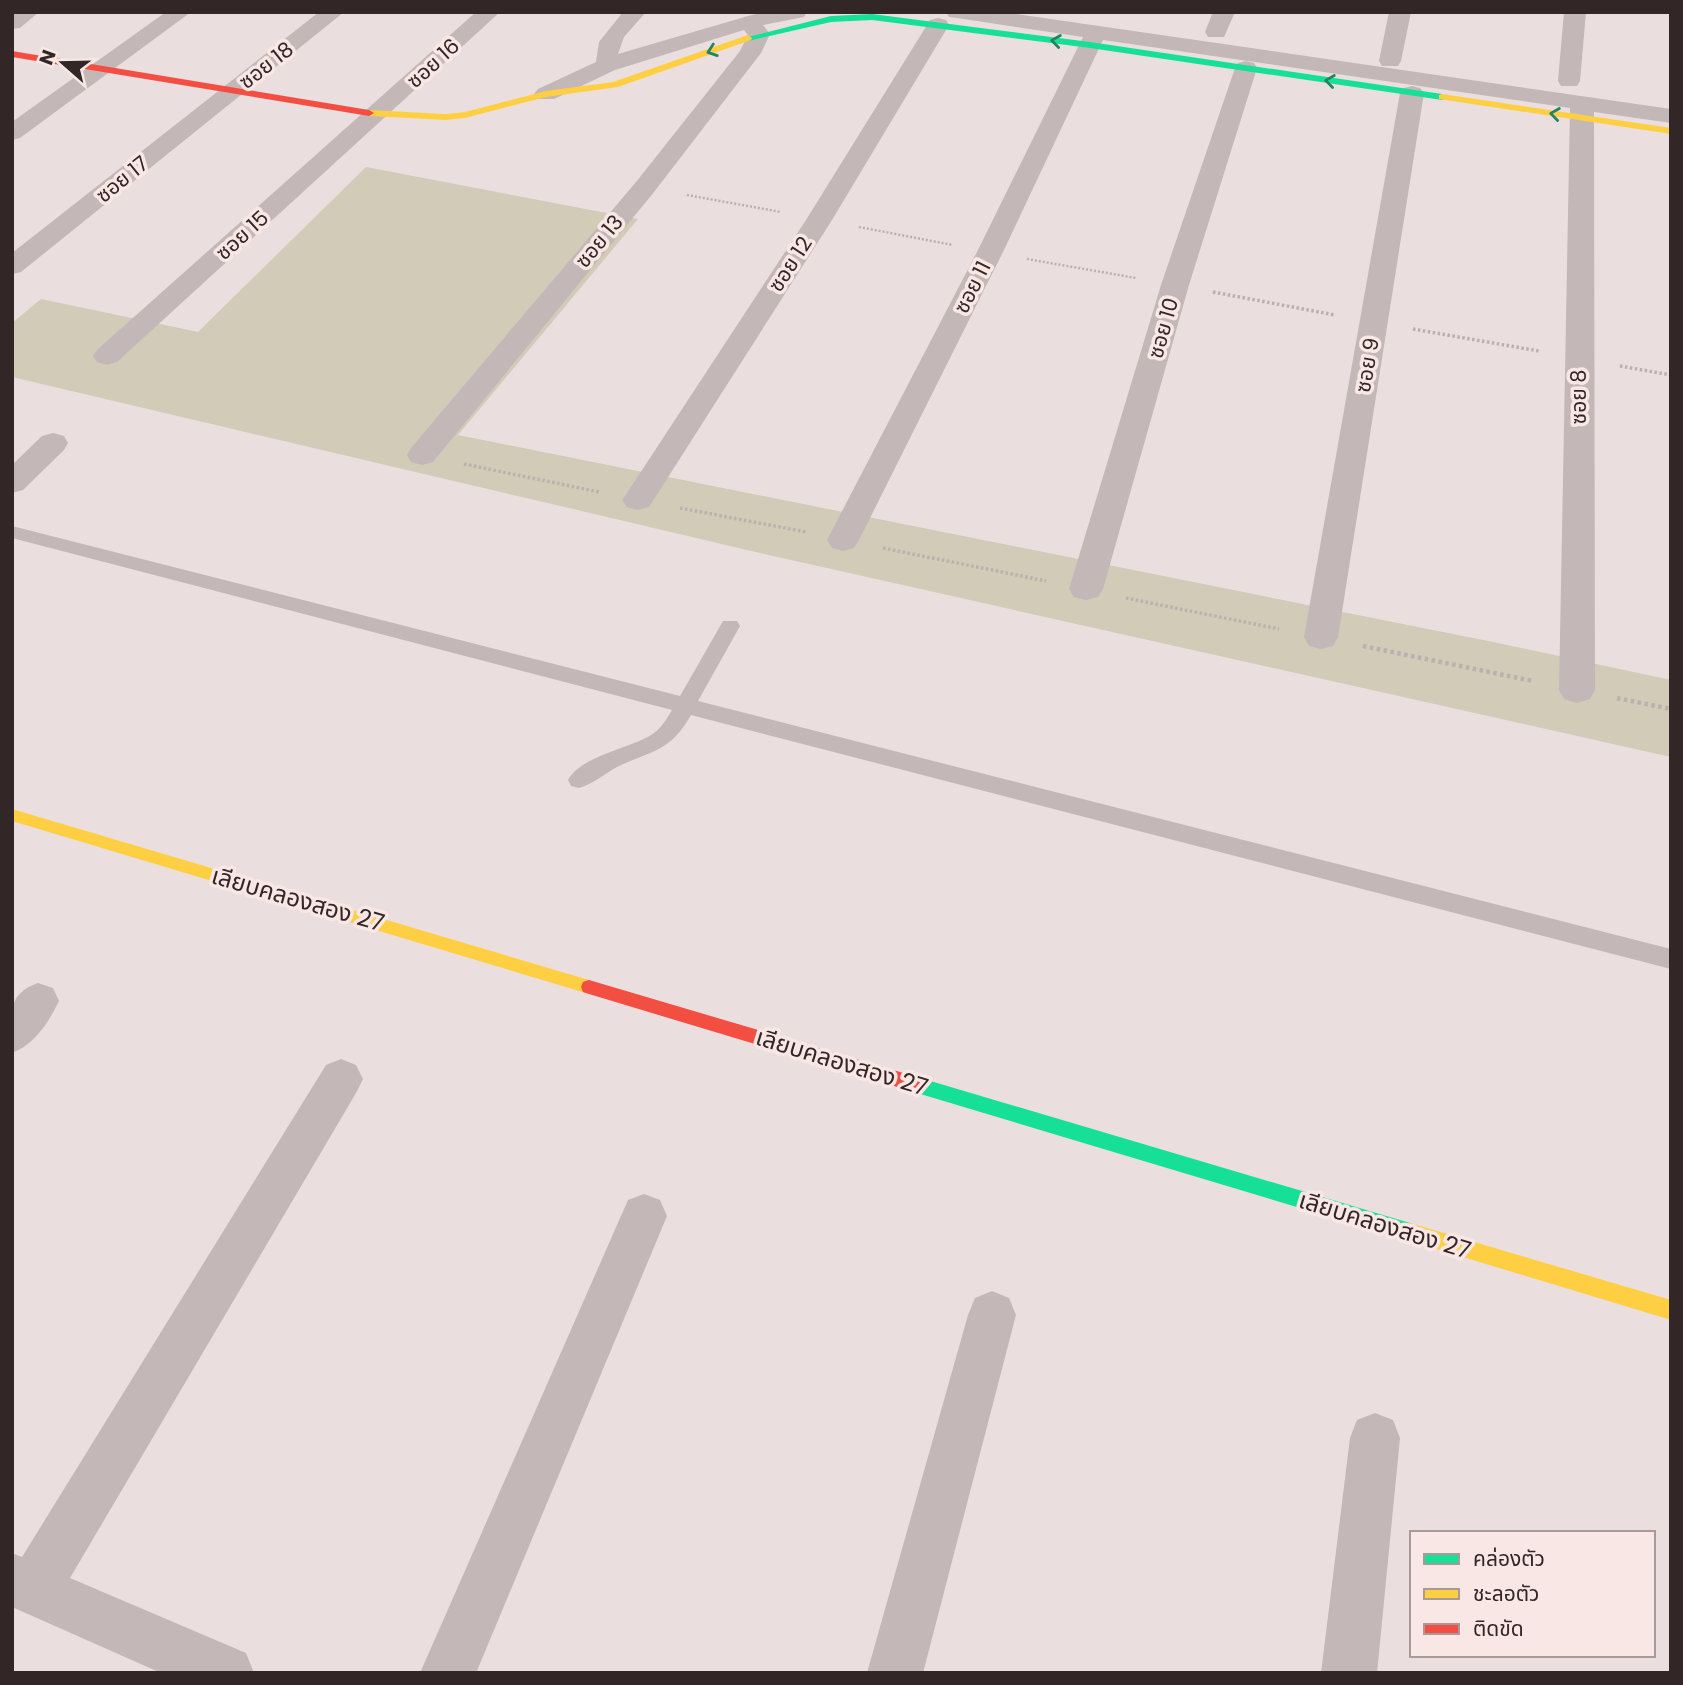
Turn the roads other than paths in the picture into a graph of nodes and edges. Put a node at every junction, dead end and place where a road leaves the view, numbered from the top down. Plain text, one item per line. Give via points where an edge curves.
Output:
1 (28, 12) edge
2 (180, 12) edge
3 (332, 12) edge
4 (489, 12) edge
5 (635, 12) edge
6 (796, 12) edge
7 (1400, 12) edge
8 (1575, 12) edge
9 (947, 19) edge
10 (12, 23) edge
11 (753, 28) junction
12 (1093, 39) junction
13 (12, 54) edge
14 (1390, 61) dead end
15 (607, 65) junction
16 (1246, 68) junction
17 (99, 69) junction
18 (232, 92) junction
19 (1412, 93) junction
20 (546, 94) junction
21 (1577, 101) junction
22 (377, 114) junction
23 (1671, 116) edge
24 (1671, 131) edge
25 (12, 133) edge
26 (12, 267) edge
27 (107, 356) dead end
28 (52, 443) dead end
29 (422, 455) dead end
30 (12, 483) edge
31 (638, 500) dead end
32 (12, 532) edge
33 (843, 540) dead end
34 (1086, 589) dead end
35 (730, 626) dead end
36 (1321, 637) dead end
37 (1577, 690) dead end
38 (686, 703) junction
39 (579, 780) dead end
40 (12, 815) edge
41 (1671, 959) edge
42 (38, 1001) dead end
43 (12, 1034) edge
44 (341, 1079) dead end
45 (644, 1216) dead end
46 (1671, 1310) edge
47 (992, 1315) dead end
48 (1375, 1438) dead end
49 (23, 1585) edge
50 (226, 1673) edge
51 (448, 1673) edge
52 (895, 1673) edge
53 (1349, 1673) edge

1 - 10 street
2 - 17 street
3 - 18 street, ซอย 18
4 - 22 street, ซอย 16
5 - 15 street via 610,38
6 - 11 street
7 - 14 street
8 - 21 street, ซอย 8
9 - 11 street via 852,17
9 - 12 street
9 - 31 street, ซอย 12
11 - 15 street
11 -> 20 street via 615,85
11 - 29 street, ซอย 13 via 751,53
12 - 16 street
12 - 21 street
12 - 33 street, ซอย 11
13 - 17 street
15 - 20 street
19 -> 16 street
16 - 34 street, ซอย 10 via 1175,285
17 - 18 street
17 - 25 street
18 - 22 street
18 - 26 street, ซอย 17
21 -> 19 street
19 - 36 street, ซอย 9
20 - 22 street via 465,115
21 - 23 street
21 - 24 street
21 - 37 street, ซอย 8
22 - 27 street, ซอย 15
28 - 30 street
32 - 38 lane
35 - 38 lane
38 - 39 lane via 672,729 659,741
38 - 41 lane
40 - 46 street, เลียบคลองสอง 27
42 - 43 street
44 - 49 street
45 - 51 street
47 - 52 street
48 - 53 street
49 - 50 street

